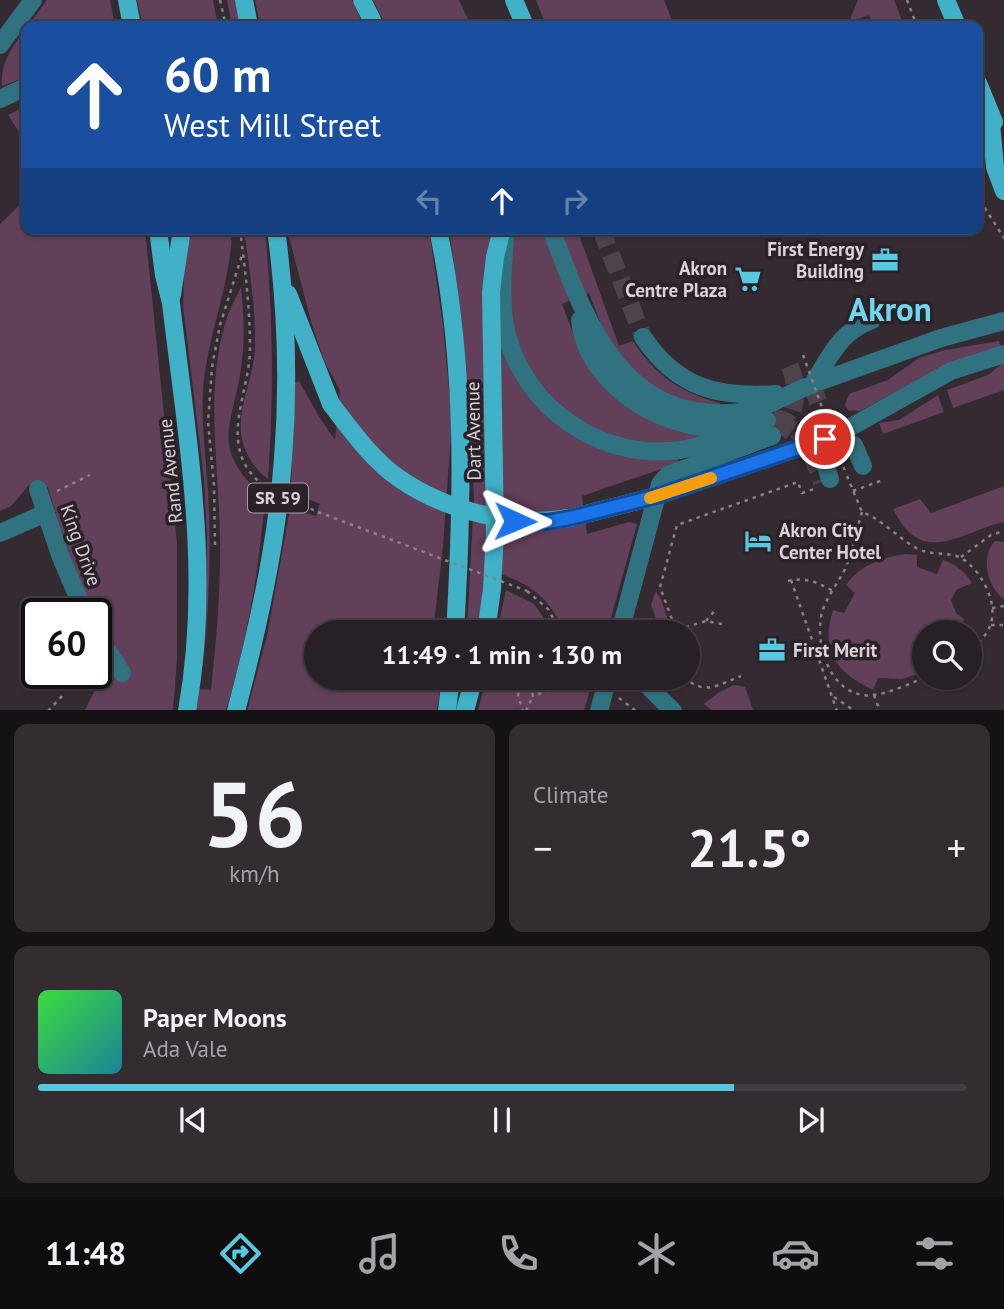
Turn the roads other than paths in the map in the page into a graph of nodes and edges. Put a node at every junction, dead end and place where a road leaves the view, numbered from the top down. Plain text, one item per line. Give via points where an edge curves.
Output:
1 (33, 0) edge
2 (127, 0) edge
3 (244, 0) edge
4 (362, 0) edge
5 (514, 0) edge
6 (947, 0) edge
7 (372, 20) dead end
8 (131, 21) edge
9 (248, 21) edge
10 (523, 21) edge
11 (955, 21) edge
12 (0, 45) edge
13 (21, 89) edge
14 (983, 96) edge
15 (0, 99) edge
16 (990, 113) junction
17 (1004, 139) edge
18 (1004, 191) edge
19 (159, 235) edge
20 (181, 235) edge
21 (277, 235) edge
22 (440, 235) edge
23 (502, 235) edge
24 (504, 235) edge
25 (553, 235) edge
26 (283, 281) junction
27 (578, 302) junction
28 (171, 303) junction
29 (862, 320) dead end
30 (1004, 321) edge
31 (643, 337) tunnel mouth
32 (1004, 354) edge
33 (813, 385) junction
34 (787, 394) junction
35 (770, 428) junction
36 (657, 496) junction
37 (0, 533) edge
38 (78, 598) edge
39 (456, 620) edge
40 (488, 620) edge
41 (623, 620) edge
42 (112, 658) edge
43 (122, 673) dead end
44 (449, 690) edge
45 (471, 690) edge
46 (604, 690) edge
47 (652, 690) edge
48 (187, 710) edge
49 (236, 710) edge
50 (447, 710) edge
51 (466, 710) edge
52 (599, 710) edge
53 (673, 710) edge

1 - 12 street
2 - 8 main road
3 - 9 main road
4 - 7 main road
5 - 10 main road
6 - 11 main road
13 - 15 street
14 - 16 main road
16 - 17 main road
16 - 18 main road via 995,167
19 - 28 main road, Rand Avenue
20 - 28 main road
21 - 26 main road, SR 59
22 - 39 main road via 451,306 462,472
23 - 40 main road, Dart Avenue via 491,292 495,532
24 - 35 street via 503,295 511,348 526,379 566,421 619,447 648,451 672,451
25 - 27 street
26 - 36 main road, bridge via 331,404 360,442 400,479 439,499 515,521 570,518
26 - 49 main road, SR 59 via 282,472 265,581
27 - 34 street via 611,359 629,379 661,400 681,408 727,413 756,408
27 - 35 street via 582,334 591,355 605,376 645,407 712,428
28 - 48 main road, Rand Avenue via 197,534 197,615
29 - 33 street via 845,335
30 - 33 street via 941,338
31 - 34 street via 667,367 703,388 749,396
32 - 36 street via 951,372 832,436
33 - 34 street
35 - 36 street via 668,475
36 - 41 street
37 - 38 street, King Drive via 42,500
42 - 43 street
44 - 50 main road
45 - 51 main road
46 - 52 street
47 - 53 street

